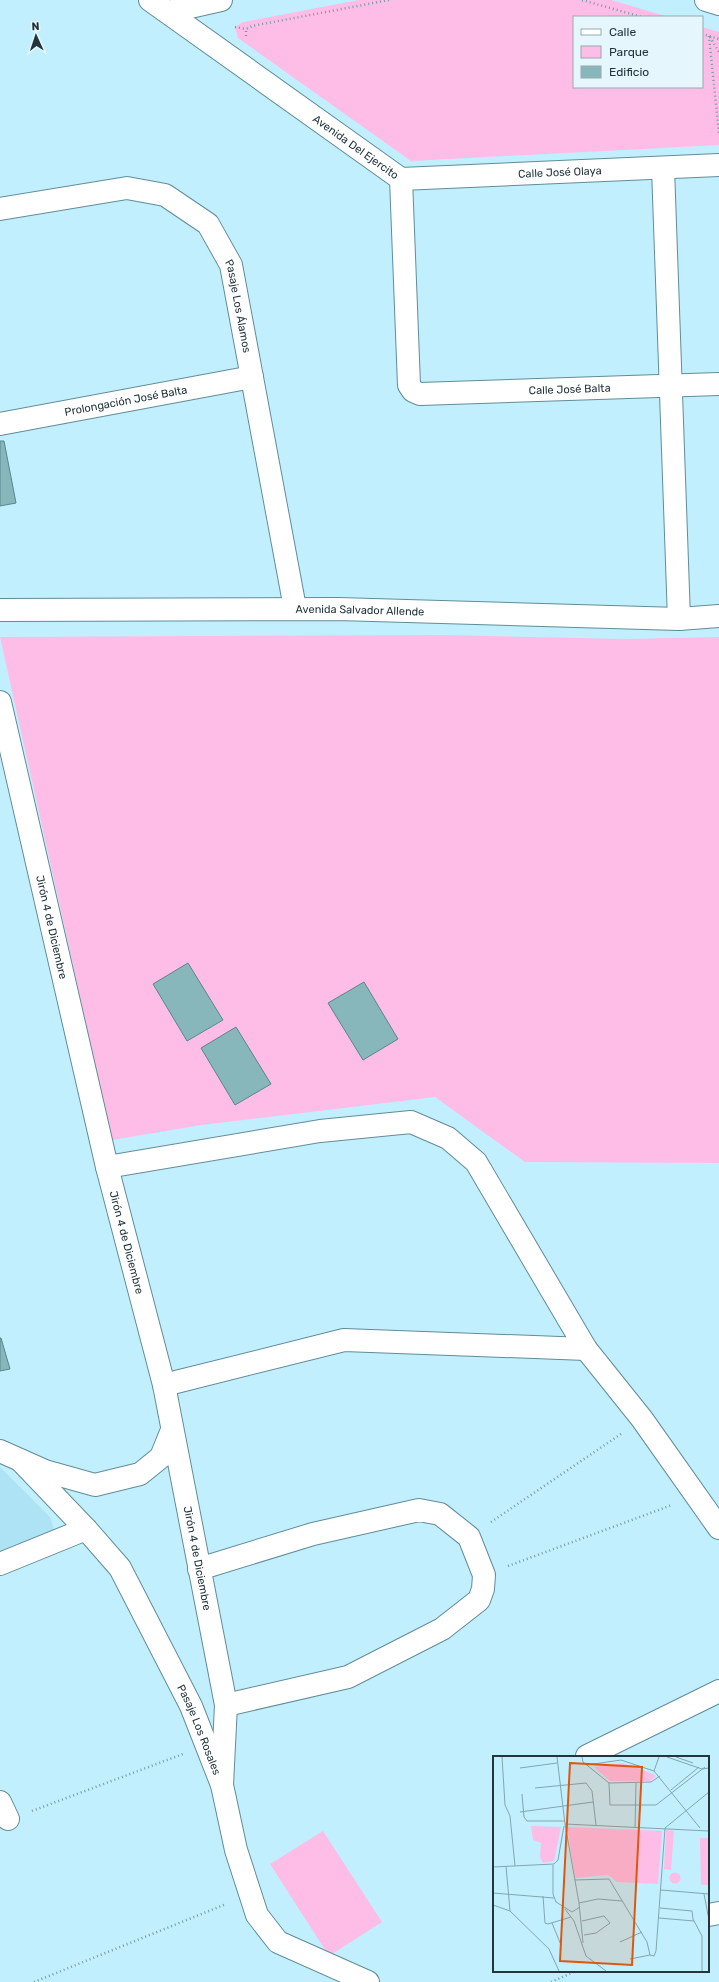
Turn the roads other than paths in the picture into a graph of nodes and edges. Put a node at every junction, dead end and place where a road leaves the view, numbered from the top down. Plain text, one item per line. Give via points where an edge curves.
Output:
1 (150, 0) edge
2 (221, 0) edge
3 (706, 0) edge
4 (719, 4) edge
5 (168, 12) junction
6 (719, 165) edge
7 (663, 168) junction
8 (401, 179) junction
9 (0, 209) edge
10 (252, 377) junction
11 (719, 384) edge
12 (671, 385) junction
13 (420, 394) joint
14 (0, 424) edge
15 (294, 608) junction
16 (0, 610) edge
17 (719, 616) edge
18 (679, 619) junction
19 (0, 702) edge
20 (107, 1167) junction
21 (586, 1349) junction
22 (164, 1385) junction
23 (172, 1430) junction
24 (0, 1451) edge
25 (21, 1461) junction
26 (719, 1528) edge
27 (86, 1529) junction
28 (0, 1564) edge
29 (199, 1569) junction
30 (719, 1691) edge
31 (226, 1705) junction
32 (587, 1756) dead end
33 (222, 1785) junction
34 (719, 1912) edge
35 (709, 1915) edge
36 (368, 1982) edge

1 - 5 street, Avenida Del Ejercito
2 - 5 street
3 - 4 street
5 - 8 street, Avenida Del Ejercito
6 - 7 street, Calle José Olaya
7 - 8 street, Calle José Olaya
7 - 12 street
8 - 13 street, Avenida Del Ejercito via 409,385 413,391
9 - 10 street, Pasaje Los Álamos via 127,188 165,195 208,224 232,265
10 - 14 street, Prolongación José Balta
10 - 15 street, Pasaje Los Álamos
11 - 12 street, Calle José Balta
12 - 13 street, Calle José Balta
12 - 18 street
15 - 16 street, Avenida Salvador Allende
15 - 18 street, Avenida Salvador Allende
17 - 18 street, Avenida Salvador Allende
19 - 20 street, Jirón 4 de Diciembre
20 - 21 street via 320,1131 411,1122 448,1138 476,1162
20 - 22 street, Jirón 4 de Diciembre
21 - 22 street via 344,1340
21 - 26 street via 642,1419
22 - 23 street, Jirón 4 de Diciembre
23 - 25 street, Pasaje Los Rosales via 161,1457 140,1474 95,1485 45,1471
23 - 29 street, Jirón 4 de Diciembre
24 - 25 street, Pasaje Los Rosales
25 - 27 street, Pasaje Los Rosales
27 - 28 street
27 - 33 street, Pasaje Los Rosales via 120,1568 191,1706
29 - 31 street, Jirón 4 de Diciembre
29 - 31 street via 313,1534 419,1510 440,1514 469,1537 484,1575 479,1600 442,1629 348,1677
30 - 32 street
31 - 33 street, Jirón 4 de Diciembre
33 - 36 street, Pasaje Los Rosales via 236,1850 257,1915 278,1942
34 - 35 street

